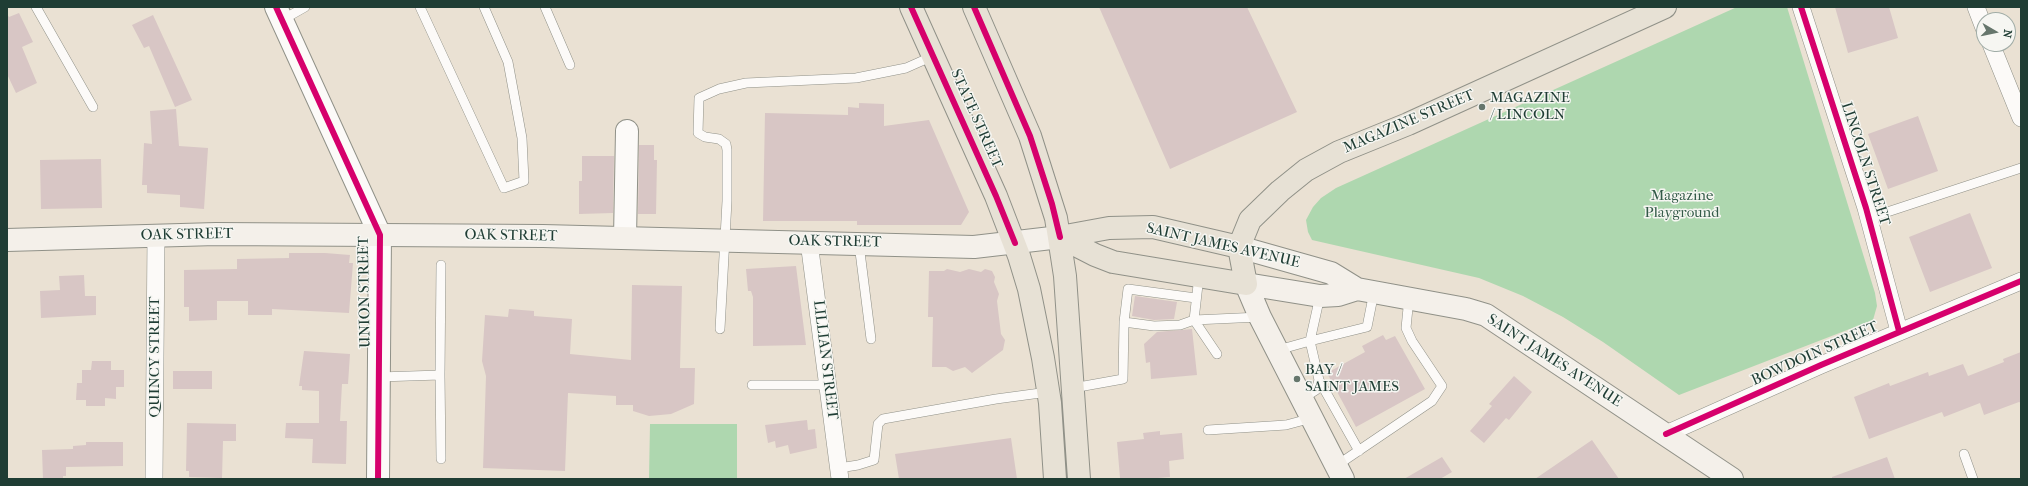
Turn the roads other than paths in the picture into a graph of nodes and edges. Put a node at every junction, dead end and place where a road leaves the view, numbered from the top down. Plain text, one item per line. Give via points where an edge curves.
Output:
1 (36, 7) edge
2 (305, 7) edge
3 (420, 7) edge
4 (484, 7) edge
5 (545, 7) edge
6 (911, 7) edge
7 (974, 7) edge
8 (1665, 7) edge
9 (1801, 7) edge
10 (279, 14) edge
11 (1994, 52) edge
12 (933, 56) junction
13 (570, 65) dead end
14 (93, 107) dead end
15 (2021, 118) edge
16 (627, 131) dead end
17 (2021, 168) edge
18 (1869, 218) junction
19 (156, 235) junction
20 (380, 235) junction
21 (1060, 237) junction
22 (625, 238) junction
23 (7, 240) edge
24 (726, 240) junction
25 (810, 242) junction
26 (859, 243) junction
27 (1015, 243) junction
28 (1239, 247) junction
29 (441, 265) dead end
30 (1199, 276) junction
31 (2021, 281) edge
32 (1246, 284) junction
33 (1366, 290) junction
34 (1320, 296) junction
35 (1196, 298) junction
36 (1409, 298) junction
37 (1260, 316) junction
38 (1194, 320) junction
39 (1124, 322) junction
40 (720, 328) dead end
41 (1899, 331) junction
42 (871, 340) dead end
43 (1310, 341) junction
44 (1278, 350) junction
45 (1217, 354) dead end
46 (440, 375) junction
47 (378, 377) junction
48 (1320, 380) junction
49 (752, 385) dead end
50 (828, 385) junction
51 (1073, 388) junction
52 (1048, 392) junction
53 (1302, 399) junction
54 (1312, 418) junction
55 (1208, 430) dead end
56 (1666, 434) junction
57 (1359, 451) junction
58 (1964, 454) dead end
59 (441, 459) dead end
60 (1339, 473) edge
61 (840, 474) edge
62 (154, 479) edge
63 (378, 479) edge
64 (1055, 479) edge
65 (1079, 479) edge
66 (1732, 479) edge
67 (1973, 479) edge

1 - 14 lane
2 - 10 lane
3 - 4 lane via 504,188 524,181 522,138 508,62
5 - 13 lane
6 - 12 main road, STATE STREET
7 - 21 main road via 1030,136
8 - 28 main road, MAGAZINE STREET via 1408,124 1339,152 1306,170 1271,198 1250,220
9 - 18 street, LINCOLN STREET
10 - 20 street, UNION STREET
11 - 15 street
12 - 24 lane via 906,68 856,78 746,83 719,89 698,98 698,133 719,139 726,144
12 - 27 main road, STATE STREET
16 - 22 street
17 - 18 lane
18 - 41 street, LINCOLN STREET
19 - 20 main road, OAK STREET
19 - 23 main road, OAK STREET
19 - 62 street, QUINCY STREET
20 - 22 main road, OAK STREET
20 - 47 street, UNION STREET
21 - 27 main road, SAINT JAMES AVENUE
21 - 28 main road, SAINT JAMES AVENUE via 1109,228 1153,227
21 - 30 main road, SAINT JAMES AVENUE via 1113,262
21 - 51 main road
22 - 24 main road, OAK STREET
24 - 25 main road, OAK STREET
24 - 40 lane
25 - 26 main road, OAK STREET
25 - 50 street, LILLIAN STREET
26 - 27 main road, OAK STREET via 974,247
26 - 42 lane
27 - 52 main road, STATE STREET via 1029,289
28 - 32 main road
28 - 33 main road, SAINT JAMES AVENUE via 1331,273
29 - 46 lane
30 - 32 main road, SAINT JAMES AVENUE
30 - 35 lane
31 - 41 street, BOWDOIN STREET
32 - 34 main road, SAINT JAMES AVENUE
32 - 37 main road
33 - 34 main road, SAINT JAMES AVENUE
33 - 36 main road, SAINT JAMES AVENUE
33 - 43 lane via 1367,327
34 - 43 lane
35 - 38 lane
35 - 39 lane via 1158,295 1128,289
36 - 56 main road, SAINT JAMES AVENUE via 1486,315
36 - 57 lane via 1406,328 1442,386 1432,401
37 - 38 lane
37 - 44 main road
38 - 39 lane via 1180,325
38 - 45 lane
39 - 51 lane via 1123,379
41 - 56 street, BOWDOIN STREET
43 - 44 lane
43 - 48 lane
44 - 53 main road
46 - 47 lane
46 - 59 lane
47 - 63 street, UNION STREET
48 - 53 lane via 1316,390
48 - 57 lane
49 - 50 lane
50 - 61 street, LILLIAN STREET
51 - 65 main road
52 - 61 lane via 883,419 878,424 874,460
52 - 64 main road, STATE STREET
53 - 54 main road
54 - 55 lane via 1286,425
54 - 60 main road
56 - 66 main road, SAINT JAMES AVENUE
57 - 60 lane
58 - 67 lane

